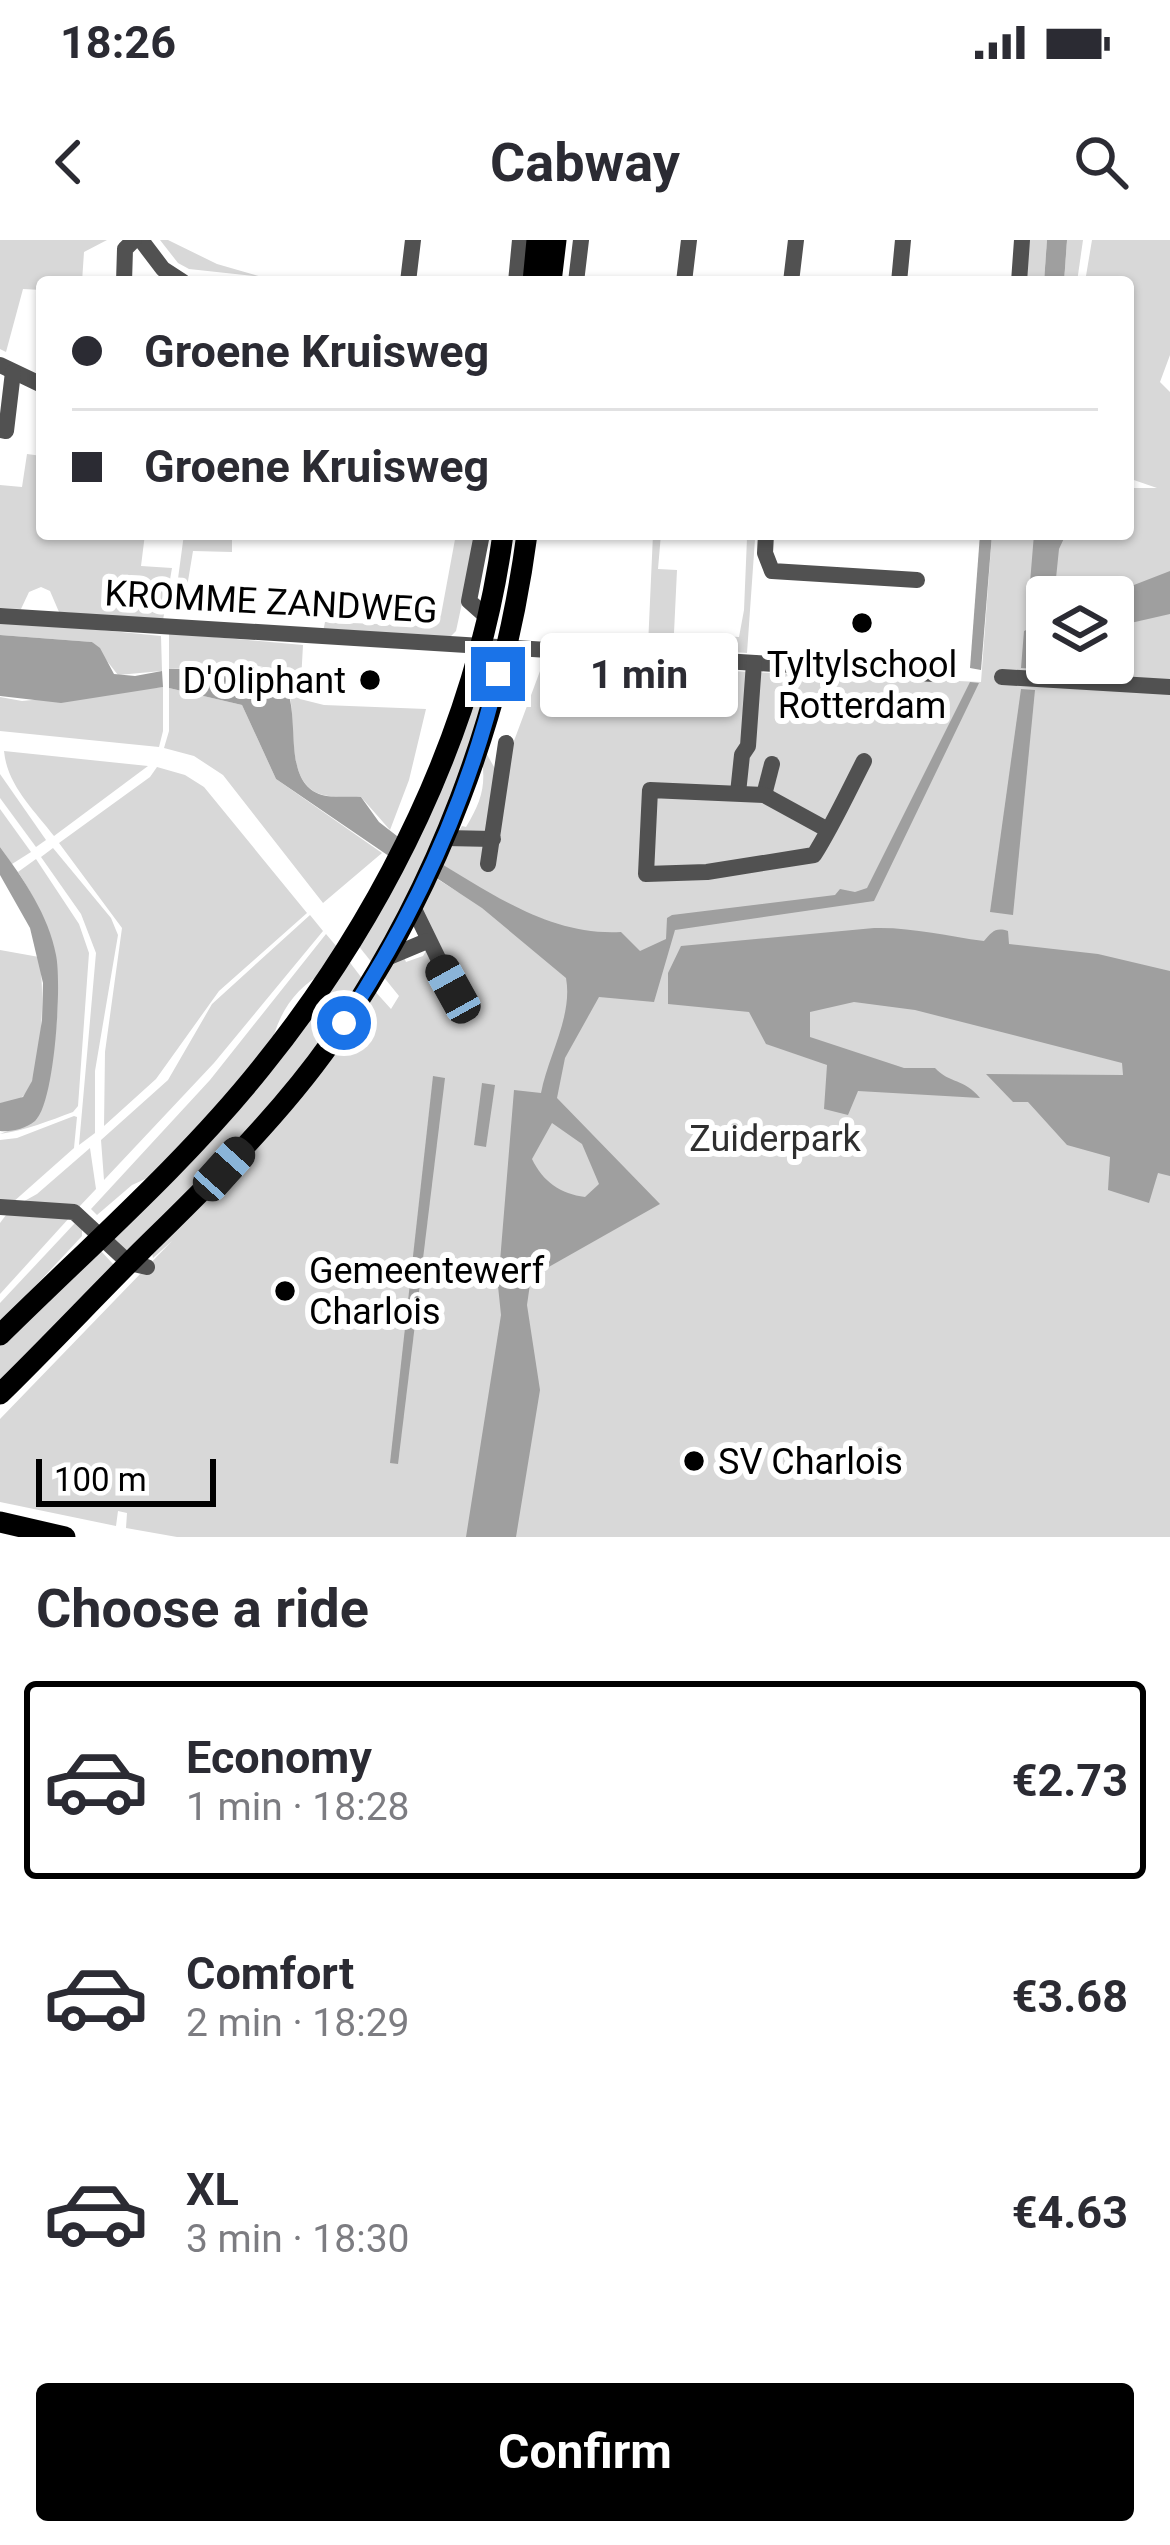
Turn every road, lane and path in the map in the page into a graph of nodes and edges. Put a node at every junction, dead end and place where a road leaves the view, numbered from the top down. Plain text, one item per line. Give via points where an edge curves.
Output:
1 (137, 240) edge
2 (413, 240) edge
3 (520, 240) edge
4 (537, 240) edge
5 (556, 240) edge
6 (581, 240) edge
7 (689, 240) edge
8 (796, 240) edge
9 (903, 240) edge
10 (1022, 240) edge
11 (124, 276) edge
12 (174, 276) edge
13 (409, 276) edge
14 (517, 276) edge
15 (534, 276) edge
16 (552, 276) edge
17 (577, 276) edge
18 (685, 276) edge
19 (792, 276) edge
20 (900, 276) edge
21 (1019, 276) edge
22 (7, 369) edge
23 (36, 382) edge
24 (0, 430) edge
25 (481, 540) edge
26 (502, 540) edge
27 (525, 540) edge
28 (766, 540) edge
29 (916, 580) dead end
30 (0, 616) edge
31 (487, 617) junction
32 (479, 646) junction
33 (507, 647) junction
34 (754, 663) junction
35 (934, 674) dead end
36 (1002, 677) dead end
37 (1170, 687) edge
38 (481, 736) junction
39 (506, 743) dead end
40 (864, 761) dead end
41 (772, 764) dead end
42 (502, 775) junction
43 (738, 793) junction
44 (764, 795) junction
45 (828, 830) junction
46 (493, 839) junction
47 (443, 846) junction
48 (488, 864) dead end
49 (419, 897) junction
50 (427, 941) junction
51 (384, 959) junction
52 (453, 989) dead end
53 (0, 1208) edge
54 (100, 1236) junction
55 (138, 1265) junction
56 (0, 1335) edge
57 (0, 1394) edge
58 (0, 1522) edge
59 (64, 1537) edge

1 - 11 street via 124,249
1 - 12 street
2 - 13 street
3 - 14 street
4 - 15 main road
5 - 16 main road
6 - 17 street
7 - 18 street
8 - 19 street
9 - 20 street
10 - 21 street
22 - 23 street
22 - 24 street via 6,431
25 - 31 street via 469,602
26 - 31 main road
27 - 33 main road
28 - 29 street via 767,565 775,571
30 - 32 street, KROMME ZANDWEG
31 - 32 main road
32 - 33 street, KROMME ZANDWEG
32 - 54 main road via 446,749 351,941 270,1056
33 - 34 street, KROMME ZANDWEG
33 - 38 main road
34 - 35 street, KROMME ZANDWEG
34 - 43 street
36 - 37 street
38 - 42 street
38 - 47 main road
39 - 42 street
40 - 45 street
41 - 44 street
42 - 46 street
43 - 44 street
43 - 45 street via 650,790 646,874 807,858
44 - 45 street
46 - 47 street
46 - 48 street
47 - 49 main road
49 - 50 street
49 - 51 main road
50 - 51 street
50 - 52 street
51 - 55 main road via 307,1074
53 - 54 street via 74,1212
54 - 55 street
54 - 56 main road
55 - 57 main road
58 - 59 main road

